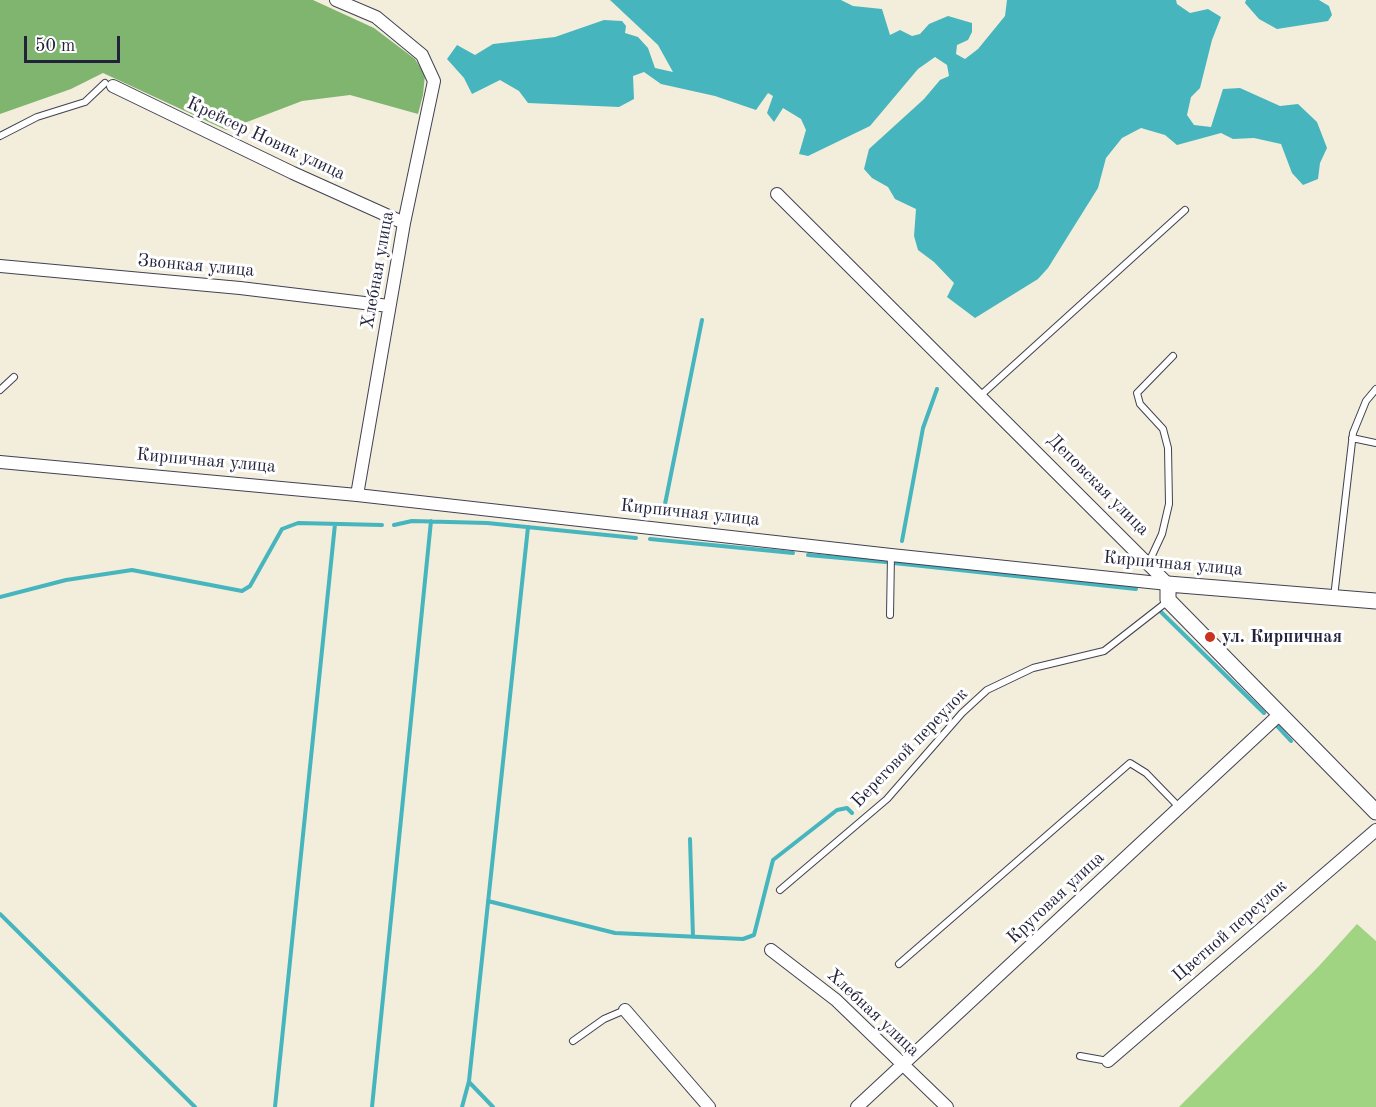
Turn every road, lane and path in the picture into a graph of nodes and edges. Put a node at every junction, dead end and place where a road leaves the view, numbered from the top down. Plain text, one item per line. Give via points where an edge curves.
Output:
1 (336, 0) edge
2 (109, 84) joint
3 (0, 136) edge
4 (777, 194) dead end
5 (1185, 210) dead end
6 (404, 223) junction
7 (0, 266) edge
8 (389, 306) junction
9 (1173, 356) dead end
10 (14, 377) dead end
11 (1376, 389) edge
12 (0, 390) edge
13 (981, 395) junction
14 (1352, 438) junction
15 (1376, 443) edge
16 (0, 462) edge
17 (357, 495) junction
18 (891, 555) junction
19 (1148, 564) junction
20 (1168, 584) junction
21 (1334, 597) junction
22 (1168, 600) junction
23 (1376, 601) edge
24 (890, 615) dead end
25 (1280, 714) junction
26 (1179, 807) junction
27 (1376, 812) edge
28 (1376, 830) edge
29 (780, 890) dead end
30 (771, 950) dead end
31 (899, 964) dead end
32 (625, 1010) joint
33 (573, 1041) dead end
34 (1080, 1056) dead end
35 (1108, 1061) joint
36 (904, 1065) junction
37 (709, 1107) edge
38 (857, 1107) edge
39 (947, 1107) edge

1 - 6 street, Хлебная улица via 376,17 422,55 434,81
2 - 3 lane via 85,102 37,117
2 - 6 street, Крейсер Новик улица
4 - 13 street, Деповская улица
5 - 13 lane
6 - 8 street, Хлебная улица
7 - 8 street, Звонкая улица
8 - 17 street, Хлебная улица
9 - 19 lane via 1137,393 1140,404 1163,429 1168,448 1169,504 1162,534
10 - 12 lane
11 - 14 lane via 1366,401
13 - 19 street, Деповская улица
14 - 15 lane
14 - 21 lane
16 - 17 street, Кирпичная улица
17 - 18 street, Кирпичная улица
18 - 20 street, Кирпичная улица
18 - 24 lane
19 - 20 street, Деповская улица
20 - 21 street, Кирпичная улица
20 - 22 street
21 - 23 street, Кирпичная улица
22 - 25 street
22 - 29 lane, Береговой переулок via 1104,651 1033,668 987,690 887,799
25 - 26 street, Круговая улица
25 - 27 street
26 - 31 lane via 1130,762
26 - 36 street, Круговая улица
28 - 35 street, Цветной переулок
30 - 36 street, Хлебная улица via 836,1000
32 - 33 lane via 604,1019
32 - 37 street
34 - 35 lane
36 - 38 street, Круговая улица
36 - 39 street, Хлебная улица

